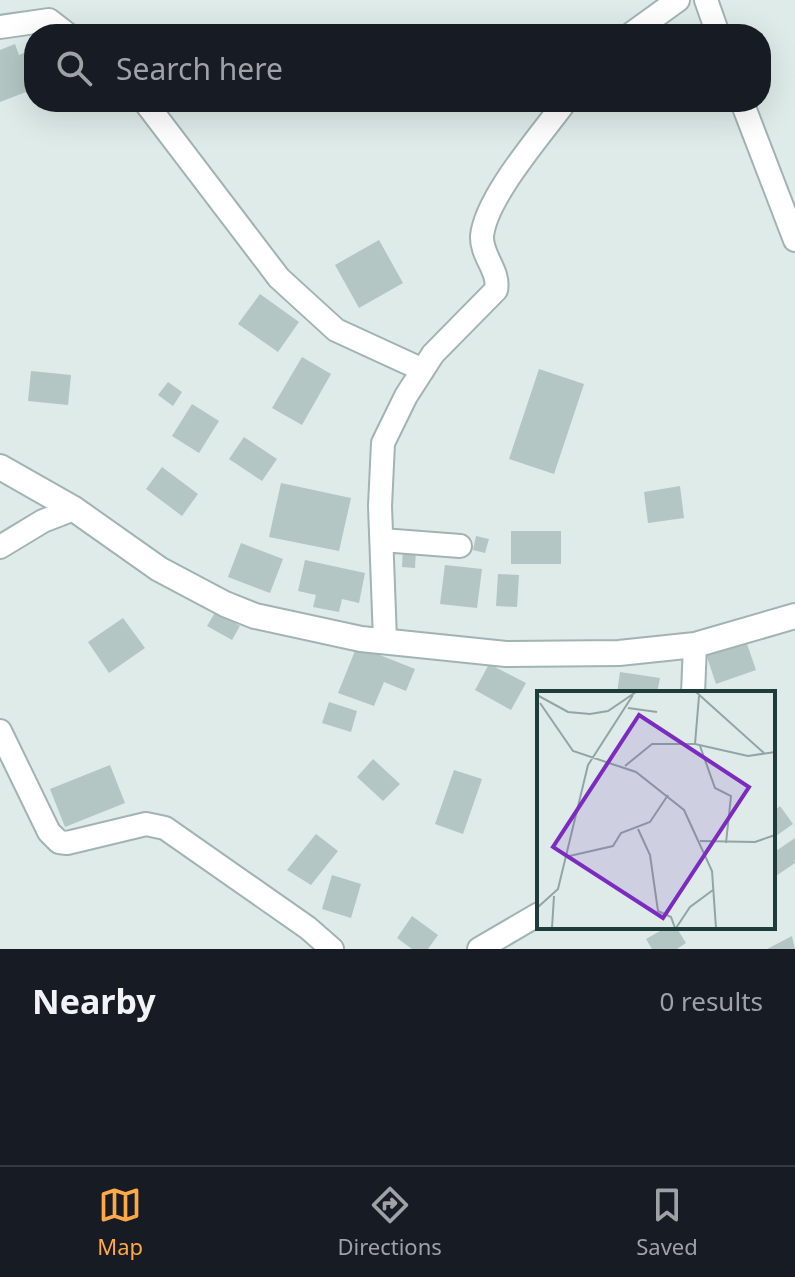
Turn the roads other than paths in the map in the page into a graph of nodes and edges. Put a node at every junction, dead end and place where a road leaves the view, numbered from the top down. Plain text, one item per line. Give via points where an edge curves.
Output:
1 (678, 0) edge
2 (706, 0) edge
3 (54, 24) edge
4 (645, 24) edge
5 (714, 24) edge
6 (0, 27) edge
7 (153, 112) edge
8 (558, 112) edge
9 (746, 112) edge
10 (795, 240) edge
11 (423, 370) junction
12 (0, 467) edge
13 (51, 496) junction
14 (74, 509) junction
15 (43, 521) junction
16 (382, 540) junction
17 (460, 546) dead end
18 (0, 547) edge
19 (795, 616) edge
20 (385, 640) junction
21 (695, 645) junction
22 (693, 691) edge
23 (0, 731) edge
24 (537, 915) edge
25 (332, 949) edge
26 (479, 949) edge

1 - 4 street
2 - 5 street
3 - 6 street via 49,20
7 - 11 street via 279,278 336,330
8 - 11 street via 494,200 482,236 498,281 496,290
9 - 10 street
11 - 16 street via 383,443
12 - 13 street
13 - 14 street
13 - 15 street
14 - 15 street
14 - 20 street via 159,569 245,612
15 - 18 street
16 - 17 street
16 - 20 street
19 - 21 street
20 - 21 street via 506,654 619,653
21 - 22 street
23 - 25 street via 49,832 59,842 90,840 146,824 165,828
24 - 26 street

